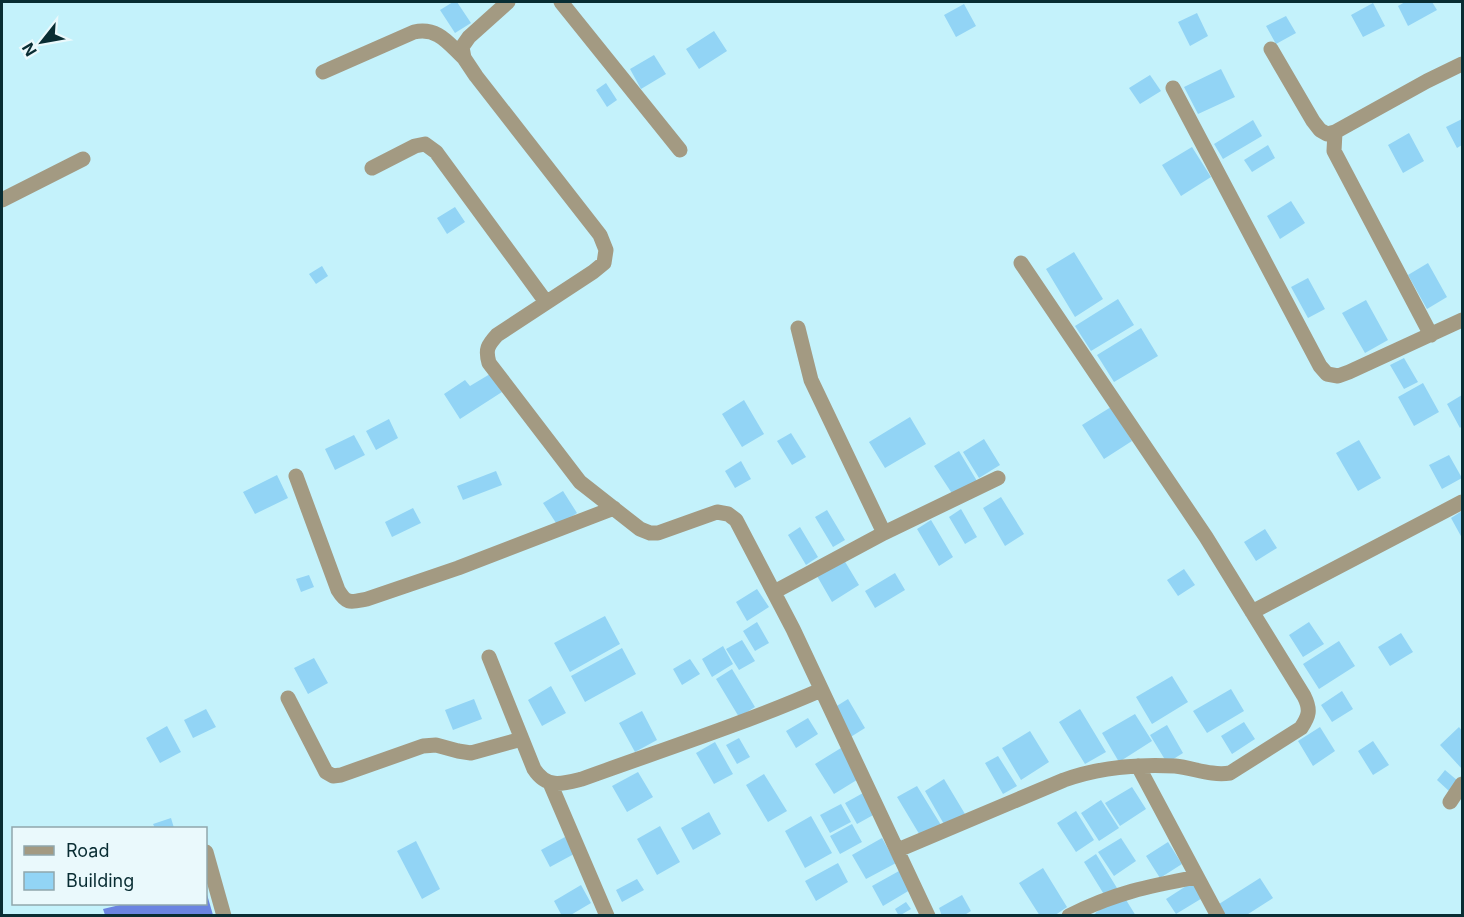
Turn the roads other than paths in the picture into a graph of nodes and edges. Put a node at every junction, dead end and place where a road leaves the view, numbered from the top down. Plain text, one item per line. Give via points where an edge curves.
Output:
1 (508, 2) edge
2 (561, 2) edge
3 (1271, 49) dead end
4 (464, 58) junction
5 (1462, 64) edge
6 (323, 72) dead end
7 (1173, 88) dead end
8 (1335, 132) junction
9 (680, 150) dead end
10 (82, 159) dead end
11 (372, 168) dead end
12 (2, 200) edge
13 (1021, 262) dead end
14 (546, 302) junction
15 (1462, 320) edge
16 (798, 328) dead end
17 (1431, 335) junction
18 (296, 476) dead end
19 (998, 478) dead end
20 (1462, 502) edge
21 (614, 508) junction
22 (884, 533) junction
23 (774, 592) junction
24 (1252, 612) junction
25 (489, 657) dead end
26 (821, 690) junction
27 (288, 698) dead end
28 (522, 739) junction
29 (1138, 766) junction
30 (550, 783) junction
31 (1462, 784) edge
32 (1450, 802) dead end
33 (898, 850) junction
34 (207, 856) edge
35 (1197, 876) junction
36 (224, 915) edge
37 (607, 915) edge
38 (928, 915) edge
39 (1069, 915) edge
40 (1218, 915) edge

1 - 4 street via 469,37 462,46
2 - 9 street
3 - 8 street via 1320,130 1327,134
4 - 6 street via 440,35 427,29
4 - 14 street via 600,235 606,250 604,263
5 - 8 street
7 - 17 street via 1327,374 1349,372
8 - 17 street via 1334,150
10 - 12 street
11 - 14 street via 415,146 425,144 436,152
13 - 24 street via 1193,517
14 - 21 street via 497,335 488,345 489,363 580,482
15 - 17 street
16 - 22 street via 811,380
18 - 21 street via 338,590 343,599 351,602 458,568
19 - 22 street
20 - 24 street
21 - 23 street via 650,533 717,512 728,514 736,520
22 - 23 street
23 - 26 street
24 - 29 street via 1310,708 1301,728 1230,773
25 - 28 street
26 - 30 street via 713,734 582,779
26 - 33 street
27 - 28 street via 326,772 333,776 423,746 447,746 471,753
28 - 30 street via 540,778
29 - 33 street via 1087,772 1064,780
29 - 35 street
30 - 37 street
31 - 32 street
33 - 38 street
34 - 36 street
35 - 39 street via 1132,890
35 - 40 street

